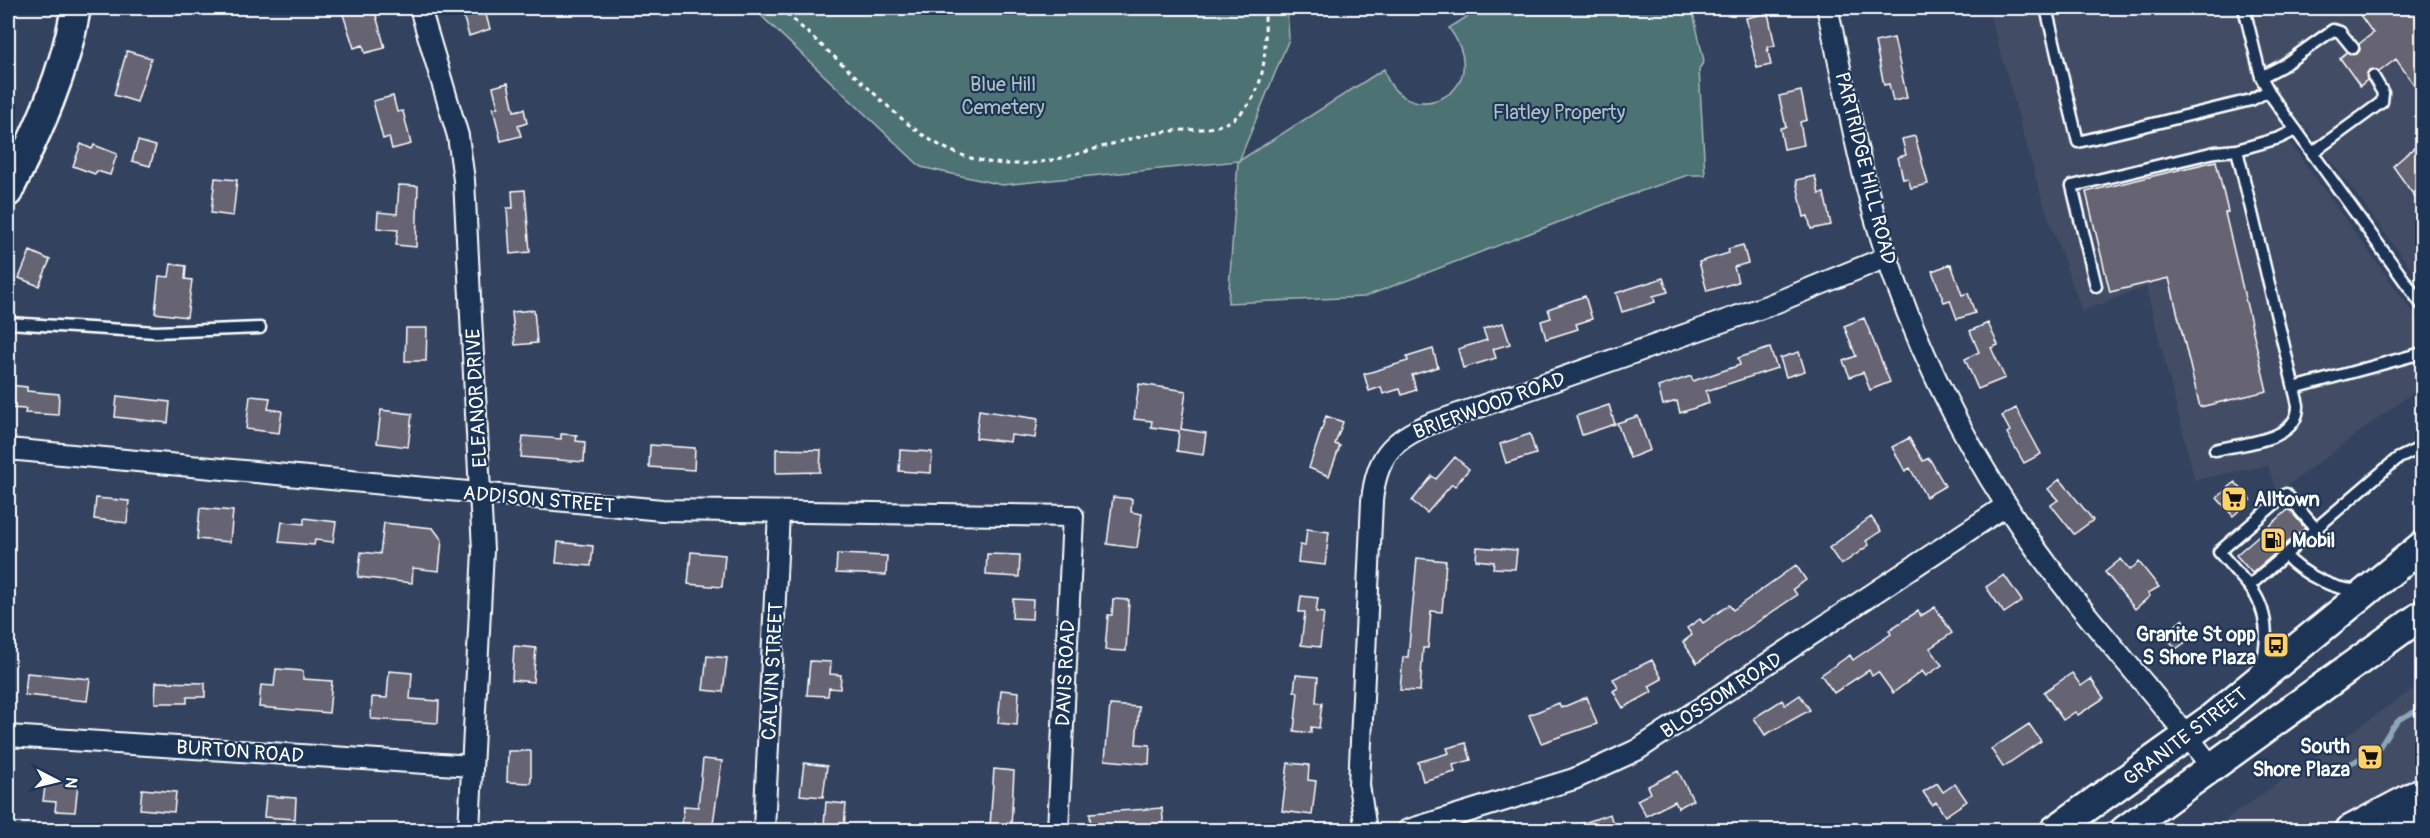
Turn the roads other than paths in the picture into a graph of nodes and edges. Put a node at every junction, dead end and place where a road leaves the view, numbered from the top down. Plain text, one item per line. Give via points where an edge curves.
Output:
1 (76, 8) edge
2 (420, 8) edge
3 (2046, 8) edge
4 (2244, 8) edge
5 (1828, 11) dead end
6 (2353, 48) dead end
7 (2261, 76) junction
8 (2373, 76) dead end
9 (2268, 91) junction
10 (2296, 130) junction
11 (2237, 150) junction
12 (2312, 153) junction
13 (8, 192) edge
14 (1887, 257) junction
15 (2096, 286) dead end
16 (2422, 305) edge
17 (8, 323) edge
18 (260, 328) dead end
19 (2422, 353) edge
20 (2294, 388) junction
21 (2422, 447) edge
22 (8, 449) edge
23 (2215, 450) dead end
24 (481, 493) junction
25 (2007, 506) junction
26 (779, 512) junction
27 (1073, 516) joint
28 (2316, 529) junction
29 (2422, 546) edge
30 (2285, 555) junction
31 (2249, 586) junction
32 (2373, 587) junction
33 (2422, 615) edge
34 (2253, 685) junction
35 (8, 736) edge
36 (2188, 736) junction
37 (472, 766) junction
38 (2213, 769) junction
39 (2422, 792) edge
40 (2422, 816) edge
41 (469, 831) edge
42 (764, 831) edge
43 (1058, 831) edge
44 (1366, 831) edge
45 (1408, 831) edge
46 (2055, 831) edge
47 (2125, 831) edge
48 (2350, 831) edge
49 (2393, 831) edge

1 - 13 main road via 54,95
2 - 24 street, ELEANOR DRIVE via 463,165
3 - 9 lane via 2078,142 2251,100
4 - 7 lane
5 - 14 street, PARTRIDGE HILL ROAD
6 - 7 lane via 2340,32 2332,30 2282,66
7 - 9 lane
8 - 12 lane via 2383,93 2382,102
9 - 10 lane
10 - 11 lane
10 - 12 lane
11 - 15 lane via 2072,186
11 - 20 lane
12 - 16 lane
14 - 25 street, PARTRIDGE HILL ROAD via 1938,384
14 - 44 street, BRIERWOOD ROAD via 1767,306 1430,424 1391,447 1378,470 1372,501 1359,785
17 - 18 lane via 156,332
19 - 20 lane
20 - 23 lane via 2299,411 2290,429
21 - 28 lane via 2397,459
22 - 24 street, ADDISON STREET
24 - 26 street, ADDISON STREET via 662,510
24 - 37 street, ELEANOR DRIVE via 482,572
25 - 36 street, PARTRIDGE HILL ROAD via 2057,576
25 - 45 street, BLOSSOM ROAD via 1637,750 1574,779
26 - 27 street, ADDISON STREET
26 - 42 street, CALVIN STREET
27 - 43 street, DAVIS ROAD
28 - 30 lane
28 - 31 lane via 2286,494 2277,501 2219,552
29 - 32 main road, GRANITE STREET
30 - 31 lane
30 - 32 lane via 2303,571 2340,587
31 - 34 lane via 2262,603 2265,620 2263,658
32 - 34 main road, GRANITE STREET
33 - 38 main road, GRANITE STREET
34 - 36 main road, GRANITE STREET
35 - 37 street, BURTON ROAD
36 - 38 street, PARTRIDGE HILL ROAD
36 - 46 main road, GRANITE STREET
37 - 41 street, ELEANOR DRIVE
38 - 47 main road, GRANITE STREET
39 - 48 main road
40 - 49 main road

